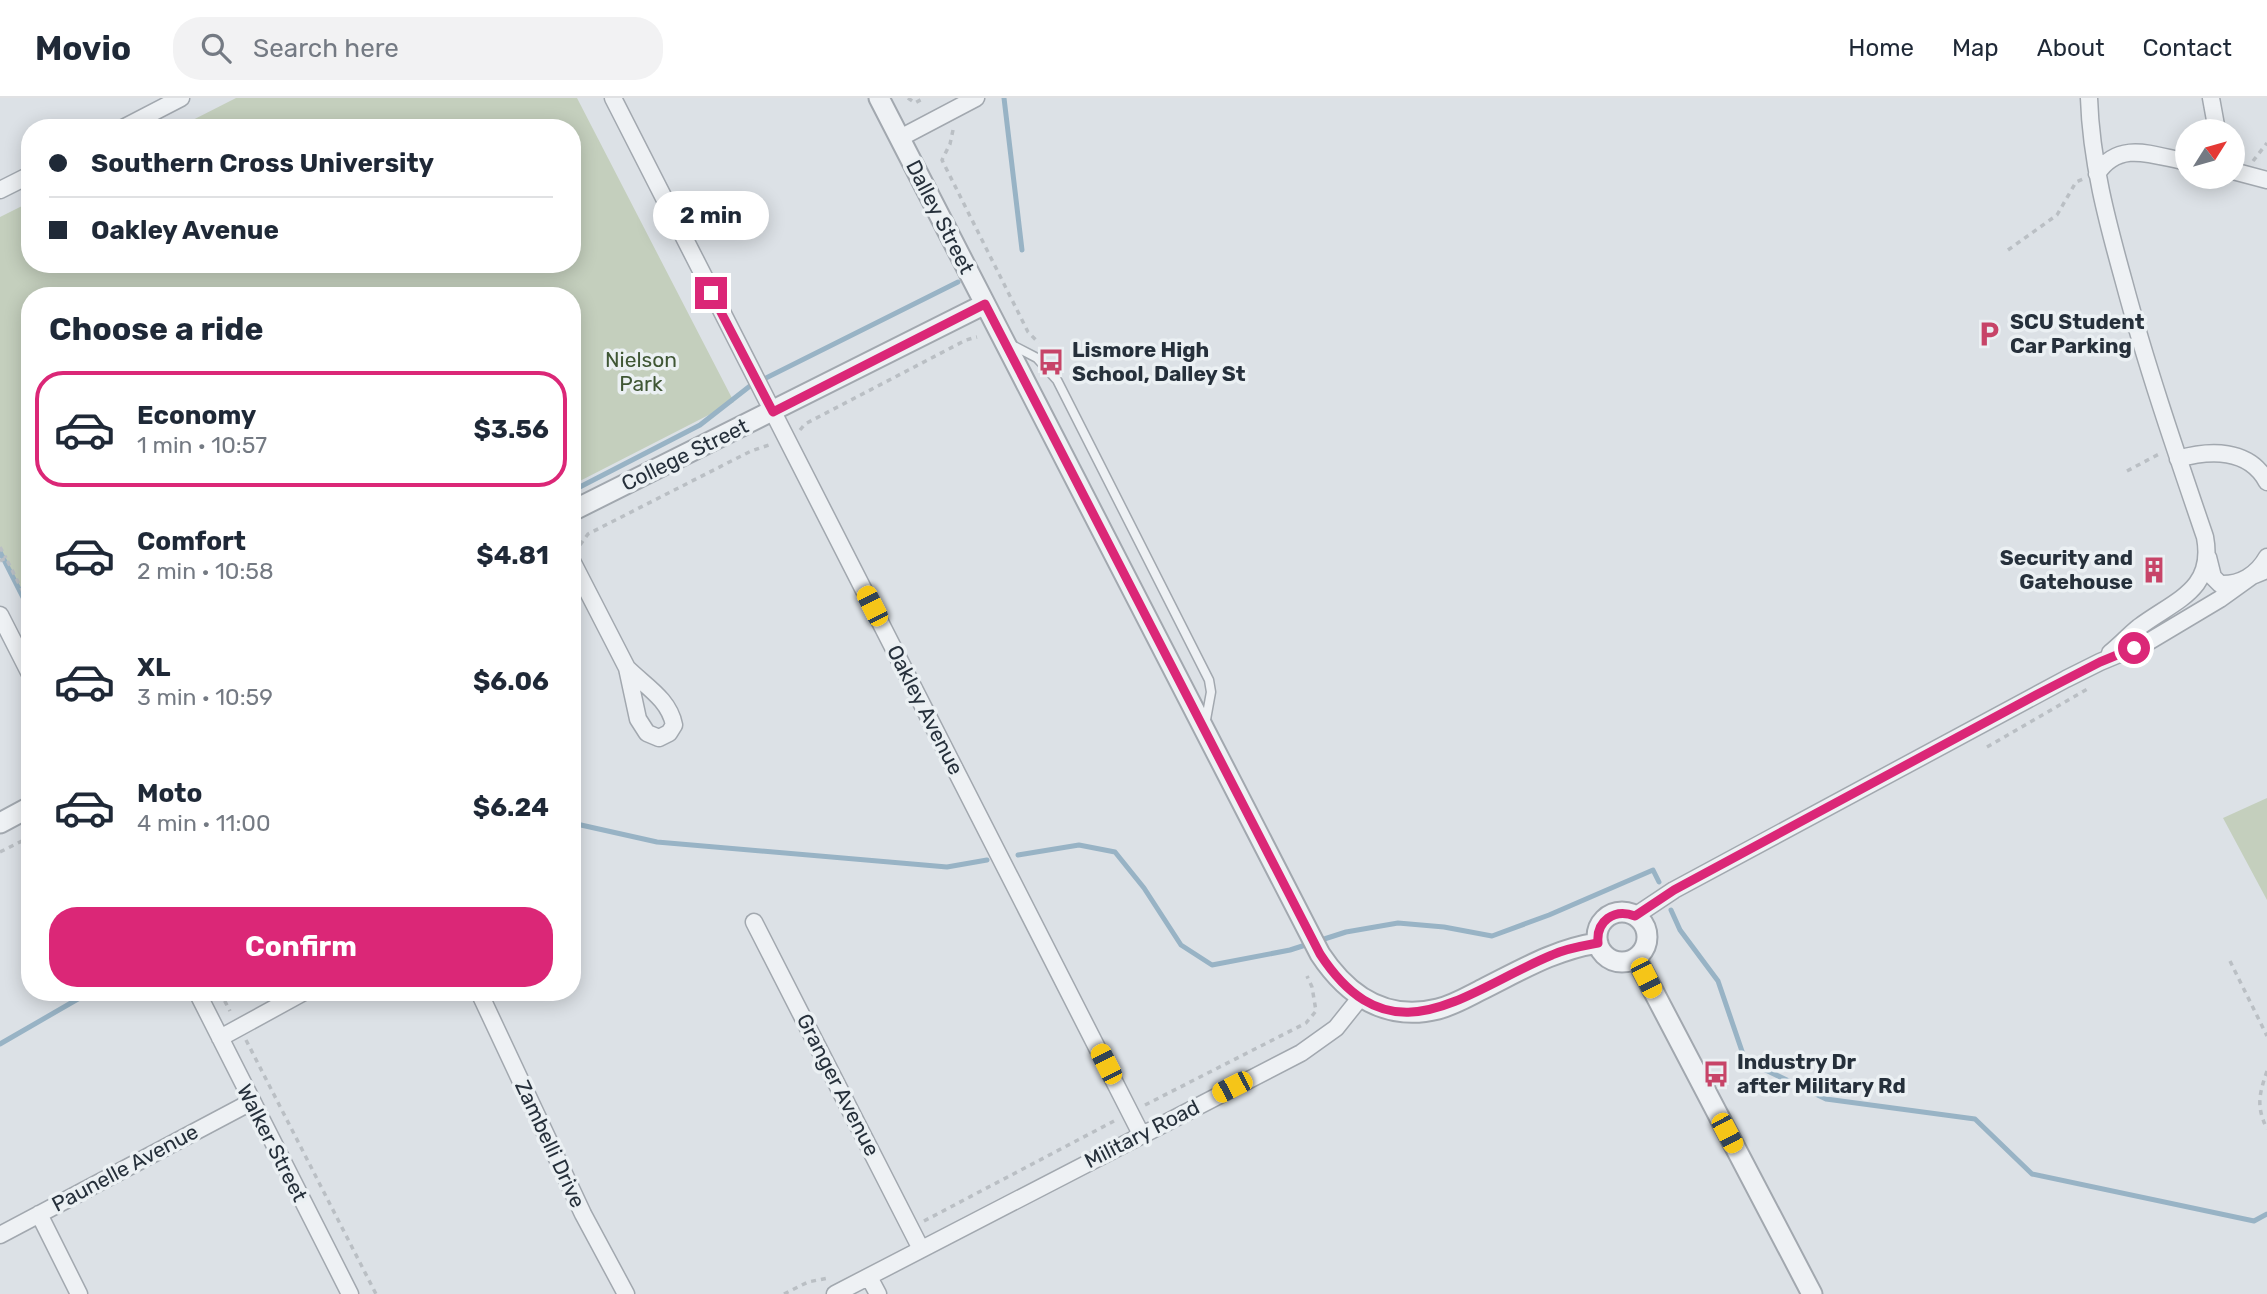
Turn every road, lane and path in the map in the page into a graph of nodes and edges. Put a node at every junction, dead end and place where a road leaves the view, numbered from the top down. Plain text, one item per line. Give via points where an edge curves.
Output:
1 (181, 98) edge
2 (613, 98) edge
3 (879, 98) edge
4 (908, 98) edge
5 (923, 98) edge
6 (976, 98) edge
7 (2089, 98) edge
8 (2211, 98) edge
9 (140, 119) edge
10 (2215, 119) edge
11 (900, 138) junction
12 (2175, 160) edge
13 (2245, 170) edge
14 (2097, 174) junction
15 (2245, 174) edge
16 (2250, 175) junction
17 (21, 180) edge
18 (2267, 180) edge
19 (0, 190) edge
20 (985, 304) junction
21 (977, 337) dead end
22 (1004, 341) junction
23 (773, 412) junction
24 (800, 430) dead end
25 (769, 445) dead end
26 (2178, 459) junction
27 (2267, 482) edge
28 (581, 507) edge
29 (581, 544) edge
30 (0, 547) edge
31 (2208, 554) junction
32 (2267, 557) edge
33 (6, 558) junction
34 (0, 561) edge
35 (2260, 573) edge
36 (581, 579) edge
37 (21, 588) edge
38 (0, 615) edge
39 (21, 656) edge
40 (2100, 662) junction
41 (627, 668) dead end
42 (1204, 728) junction
43 (21, 812) edge
44 (0, 823) edge
45 (21, 842) edge
46 (0, 852) edge
47 (1635, 916) junction
48 (754, 922) dead end
49 (1598, 943) junction
50 (1636, 958) junction
51 (2230, 961) dead end
52 (1307, 976) dead end
53 (1360, 998) junction
54 (202, 1001) edge
55 (225, 1001) edge
56 (288, 1001) edge
57 (483, 1001) edge
58 (230, 1011) dead end
59 (2267, 1036) edge
60 (220, 1038) junction
61 (245, 1038) dead end
62 (2267, 1071) edge
63 (251, 1102) junction
64 (1145, 1105) dead end
65 (1114, 1121) dead end
66 (2267, 1129) edge
67 (1141, 1134) junction
68 (39, 1214) junction
69 (921, 1223) dead end
70 (0, 1235) edge
71 (921, 1249) junction
72 (869, 1277) junction
73 (828, 1278) dead end
74 (79, 1294) edge
75 (349, 1294) edge
76 (376, 1294) edge
77 (626, 1294) edge
78 (785, 1294) edge
79 (835, 1294) edge
80 (878, 1294) edge
81 (1812, 1294) edge

1 - 9 street
2 - 23 street, Oakley Avenue
3 - 11 street, Dalley Street
4 - 5 path via 915,103
6 - 11 street
7 - 14 street
8 - 10 street
11 - 20 street, Dalley Street
12 - 14 street via 2123,153 2104,163
13 - 16 street
14 - 26 street via 2136,325
15 - 16 street
16 - 18 street
17 - 19 street
20 - 22 street, Dalley Street
20 - 23 street, College Street
21 - 24 path
22 - 42 street, Dalley Street
22 - 42 lane via 1037,358 1057,380 1209,680
23 - 28 street, College Street
23 - 67 street, Oakley Avenue
25 - 29 path via 588,534
26 - 27 street via 2215,452 2232,455 2250,463
26 - 31 street
30 - 33 path
31 - 35 street via 2213,577 2220,584
31 - 40 street via 2194,589
32 - 35 street
33 - 34 path
33 - 37 path
35 - 40 street via 2148,642
36 - 41 street
38 - 39 street
40 - 47 street via 1674,890
42 - 53 street, Dalley Street via 1320,954
43 - 44 street
45 - 46 path
47 - 49 street via 1619,913 1604,920
47 - 50 street via 1647,933 1645,947
48 - 71 street, Granger Avenue
49 - 50 street via 1613,961
49 - 53 street via 1553,954 1438,1009 1398,1011
50 - 81 street
51 - 59 path
52 - 64 path via 1316,1011 1306,1023
53 - 67 street, Military Road via 1336,1028 1301,1053
54 - 60 street, Walker Street
55 - 58 path
56 - 60 street
57 - 77 street, Zambelli Drive via 583,1214
60 - 63 street, Walker Street
61 - 76 path
62 - 66 path via 2259,1111
63 - 68 street, Paunelle Avenue
63 - 75 street, Walker Street
65 - 69 path
67 - 71 street, Military Road
68 - 70 street, Paunelle Avenue
68 - 74 street
71 - 72 street, Military Road
72 - 79 street, Military Road
72 - 80 street
73 - 78 path via 807,1282

